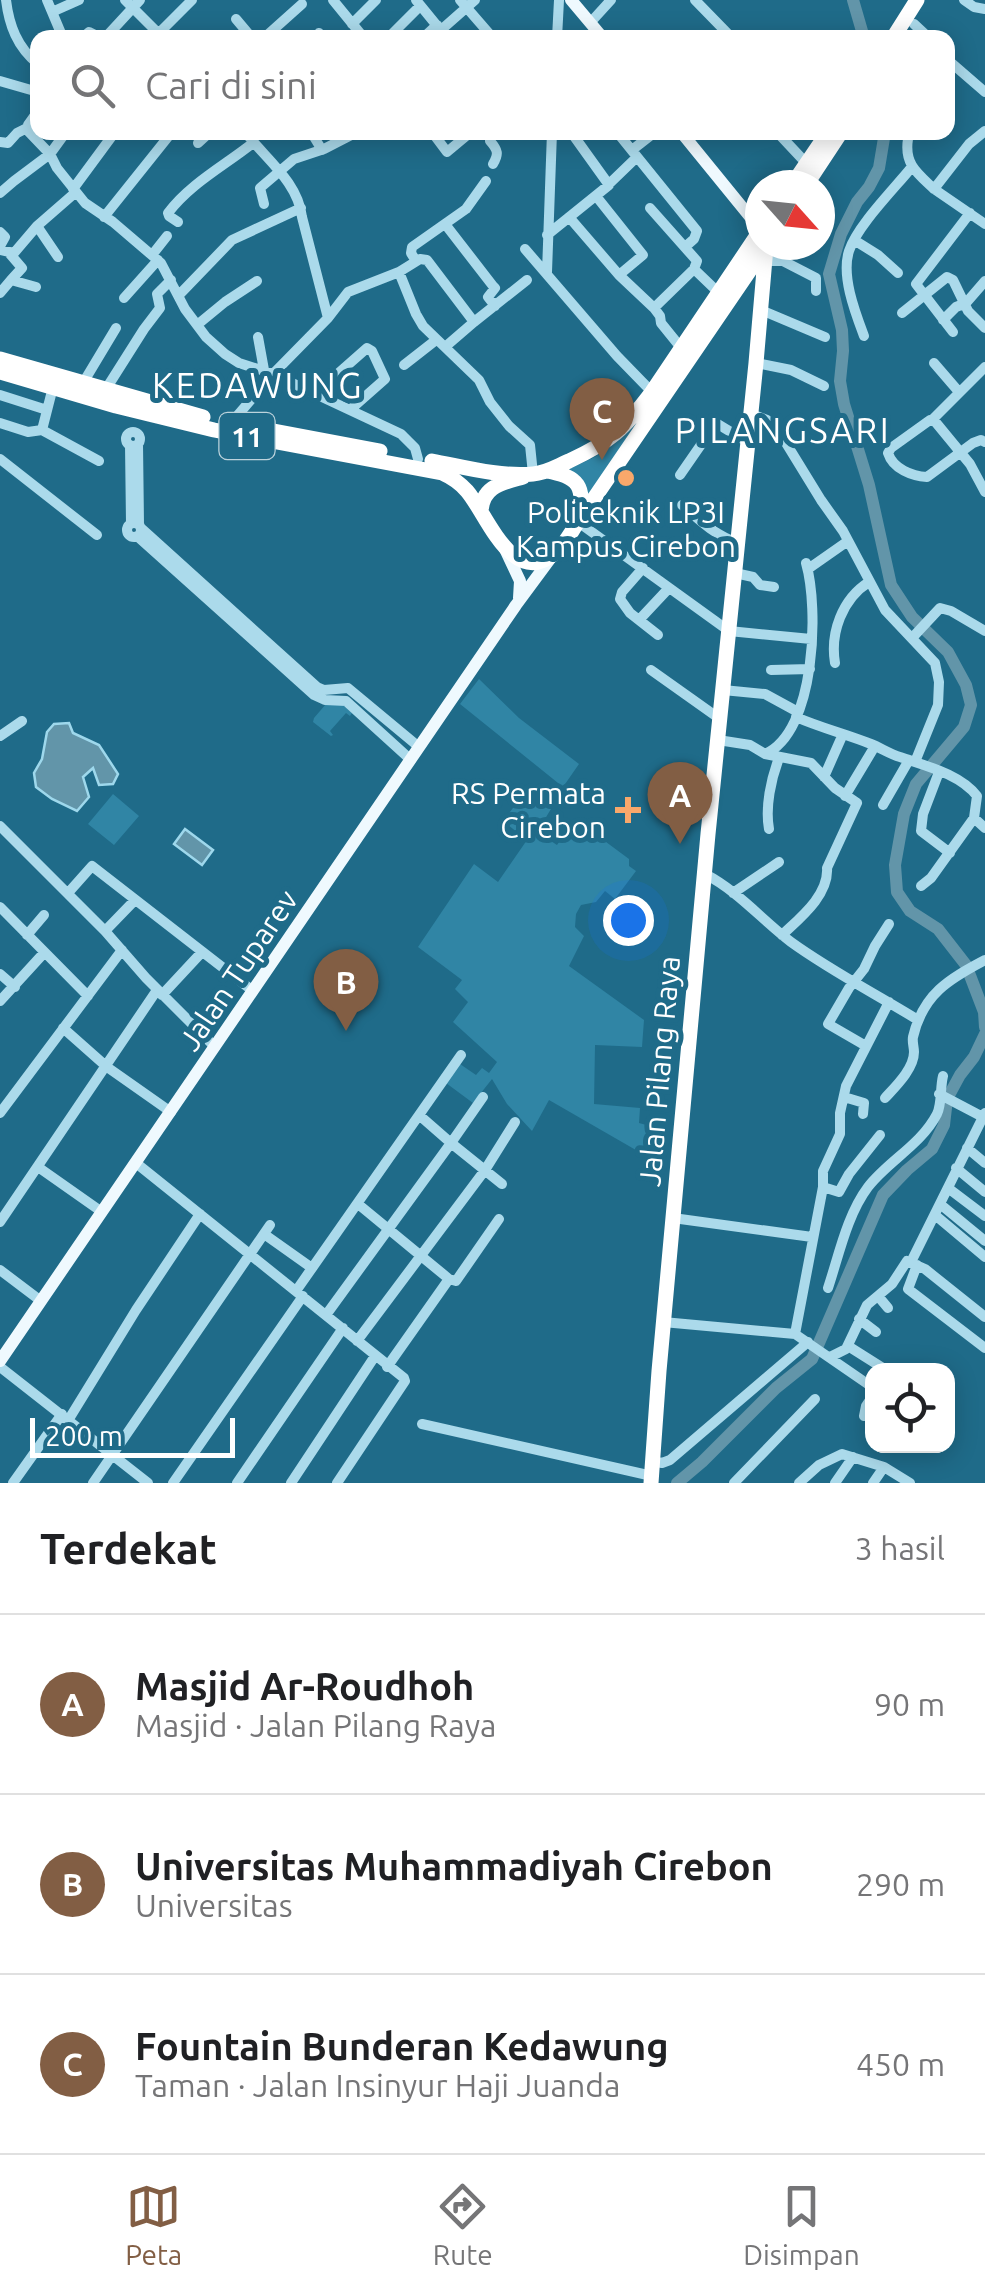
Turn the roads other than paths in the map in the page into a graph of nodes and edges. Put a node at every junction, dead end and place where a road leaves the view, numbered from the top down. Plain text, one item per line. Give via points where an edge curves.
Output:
1 (6, 0) edge
2 (47, 0) edge
3 (78, 0) edge
4 (192, 0) edge
5 (333, 0) edge
6 (376, 0) edge
7 (559, 0) edge
8 (571, 0) edge
9 (611, 0) edge
10 (696, 0) edge
11 (918, 0) edge
12 (929, 0) edge
13 (964, 0) edge
14 (133, 2) edge
15 (418, 3) edge
16 (467, 3) edge
17 (302, 4) dead end
18 (985, 9) edge
19 (52, 12) junction
20 (236, 19) dead end
21 (590, 23) junction
22 (352, 24) junction
23 (60, 30) edge
24 (110, 30) edge
25 (156, 30) edge
26 (166, 30) edge
27 (245, 30) edge
28 (273, 30) edge
29 (357, 30) edge
30 (395, 30) edge
31 (441, 30) edge
32 (443, 30) edge
33 (487, 30) edge
34 (557, 30) edge
35 (596, 30) edge
36 (724, 30) edge
37 (897, 30) edge
38 (909, 30) edge
39 (30, 55) edge
40 (955, 66) edge
41 (0, 81) edge
42 (30, 90) edge
43 (985, 92) edge
44 (30, 123) edge
45 (27, 128) junction
46 (30, 131) edge
47 (985, 131) edge
48 (38, 140) edge
49 (60, 140) edge
50 (109, 140) edge
51 (166, 140) edge
52 (201, 140) edge
53 (248, 140) edge
54 (252, 140) edge
55 (316, 140) edge
56 (341, 140) edge
57 (438, 140) edge
58 (462, 140) edge
59 (492, 140) edge
60 (552, 140) edge
61 (577, 140) edge
62 (623, 140) edge
63 (647, 140) edge
64 (686, 140) edge
65 (784, 140) edge
66 (829, 140) edge
67 (831, 140) edge
68 (908, 140) dead end
69 (198, 143) dead end
70 (2, 146) edge
71 (322, 150) junction
72 (50, 154) junction
73 (634, 154) junction
74 (493, 164) dead end
75 (807, 164) junction
76 (911, 168) junction
77 (280, 170) junction
78 (803, 170) edge
79 (814, 170) edge
80 (486, 181) dead end
81 (609, 184) junction
82 (934, 189) junction
83 (74, 191) junction
84 (0, 193) edge
85 (596, 196) junction
86 (264, 204) dead end
87 (301, 208) junction
88 (650, 208) dead end
89 (970, 213) junction
90 (104, 217) junction
91 (569, 217) junction
92 (178, 222) dead end
93 (445, 224) junction
94 (985, 224) edge
95 (745, 225) edge
96 (36, 226) junction
97 (1, 232) edge
98 (547, 235) junction
99 (167, 236) dead end
100 (854, 240) junction
101 (685, 247) junction
102 (525, 249) dead end
103 (4, 250) edge
104 (58, 257) dead end
105 (155, 257) junction
106 (749, 260) edge
107 (751, 260) edge
108 (760, 260) edge
109 (781, 260) edge
110 (416, 261) junction
111 (694, 269) junction
112 (399, 272) junction
113 (898, 273) dead end
114 (547, 274) junction
115 (619, 275) junction
116 (11, 280) junction
117 (171, 280) junction
118 (527, 280) dead end
119 (257, 281) dead end
120 (985, 281) edge
121 (36, 287) dead end
122 (816, 291) dead end
123 (0, 294) edge
124 (720, 294) junction
125 (923, 294) junction
126 (178, 296) junction
127 (124, 298) dead end
128 (964, 305) junction
129 (495, 306) junction
130 (654, 308) junction
131 (762, 310) junction
132 (902, 313) dead end
133 (328, 318) junction
134 (944, 320) junction
135 (474, 322) junction
136 (197, 325) junction
137 (116, 328) dead end
138 (985, 328) edge
139 (953, 332) dead end
140 (864, 336) dead end
141 (258, 337) dead end
142 (825, 337) dead end
143 (440, 344) junction
144 (682, 349) junction
145 (934, 363) dead end
146 (756, 364) junction
147 (404, 365) dead end
148 (985, 367) edge
149 (1, 372) edge
150 (267, 376) junction
151 (83, 383) junction
152 (824, 386) dead end
153 (53, 387) junction
154 (106, 389) junction
155 (652, 392) junction
156 (958, 392) junction
157 (316, 393) junction
158 (0, 395) edge
159 (351, 409) junction
160 (47, 410) junction
161 (134, 411) junction
162 (751, 414) junction
163 (930, 420) dead end
164 (0, 423) edge
165 (221, 425) junction
166 (42, 430) junction
167 (985, 442) edge
168 (748, 443) junction
169 (357, 452) junction
170 (961, 453) junction
171 (0, 459) edge
172 (418, 459) junction
173 (99, 461) dead end
174 (537, 473) junction
175 (680, 475) dead end
176 (985, 492) edge
177 (682, 506) dead end
178 (481, 512) junction
179 (578, 522) junction
180 (97, 535) dead end
181 (848, 542) junction
182 (738, 543) junction
183 (504, 547) junction
184 (554, 554) junction
185 (642, 568) junction
186 (735, 573) junction
187 (869, 582) junction
188 (774, 586) dead end
189 (669, 588) junction
190 (516, 605) junction
191 (639, 620) junction
192 (729, 630) junction
193 (985, 631) edge
194 (916, 634) junction
195 (658, 635) dead end
196 (811, 639) junction
197 (268, 648) junction
198 (836, 663) dead end
199 (651, 670) dead end
200 (771, 670) dead end
201 (810, 670) junction
202 (723, 690) junction
203 (797, 714) junction
204 (720, 718) junction
205 (22, 721) dead end
206 (842, 734) junction
207 (0, 736) edge
208 (718, 740) junction
209 (411, 741) junction
210 (875, 746) junction
211 (403, 753) junction
212 (766, 754) junction
213 (779, 758) junction
214 (923, 766) junction
215 (824, 777) junction
216 (845, 796) junction
217 (883, 806) dead end
218 (974, 818) junction
219 (985, 828) edge
220 (769, 829) dead end
221 (2, 834) edge
222 (950, 852) junction
223 (779, 862) dead end
224 (705, 874) junction
225 (921, 886) dead end
226 (733, 892) junction
227 (68, 893) junction
228 (134, 900) junction
229 (0, 908) edge
230 (44, 915) dead end
231 (888, 924) dead end
232 (105, 931) junction
233 (782, 934) junction
234 (27, 935) junction
235 (122, 950) junction
236 (202, 952) junction
237 (44, 954) junction
238 (983, 961) edge
239 (0, 974) edge
240 (854, 982) junction
241 (15, 986) junction
242 (253, 991) junction
243 (160, 993) junction
244 (88, 996) junction
245 (0, 1001) edge
246 (890, 1002) junction
247 (918, 1020) junction
248 (62, 1028) junction
249 (866, 1046) junction
250 (215, 1047) junction
251 (461, 1055) dead end
252 (106, 1066) junction
253 (942, 1076) dead end
254 (940, 1095) junction
255 (483, 1097) dead end
256 (844, 1097) junction
257 (885, 1098) dead end
258 (0, 1112) edge
259 (170, 1112) junction
260 (863, 1114) dead end
261 (419, 1115) junction
262 (982, 1120) edge
263 (515, 1122) dead end
264 (880, 1135) dead end
265 (451, 1142) junction
266 (967, 1148) junction
267 (136, 1163) junction
268 (985, 1163) edge
269 (38, 1167) junction
270 (956, 1168) junction
271 (485, 1170) junction
272 (502, 1184) dead end
273 (823, 1187) junction
274 (948, 1188) junction
275 (985, 1192) edge
276 (358, 1204) junction
277 (937, 1210) junction
278 (102, 1212) junction
279 (200, 1214) junction
280 (985, 1216) edge
281 (673, 1218) junction
282 (499, 1219) dead end
283 (0, 1222) edge
284 (389, 1230) junction
285 (812, 1237) junction
286 (985, 1241) edge
287 (250, 1254) junction
288 (422, 1257) junction
289 (985, 1257) edge
290 (912, 1263) junction
291 (312, 1268) junction
292 (0, 1270) edge
293 (449, 1279) junction
294 (828, 1288) dead end
295 (300, 1293) junction
296 (878, 1296) junction
297 (41, 1301) junction
298 (888, 1308) dead end
299 (326, 1315) junction
300 (985, 1318) edge
301 (859, 1319) junction
302 (664, 1322) junction
303 (343, 1328) junction
304 (876, 1332) dead end
305 (795, 1334) junction
306 (357, 1341) junction
307 (809, 1343) junction
308 (848, 1346) junction
309 (985, 1348) edge
310 (375, 1356) junction
311 (829, 1356) junction
312 (875, 1363) edge
313 (0, 1364) edge
314 (388, 1367) junction
315 (865, 1382) edge
316 (815, 1399) dead end
317 (865, 1408) edge
318 (864, 1416) dead end
319 (65, 1417) junction
320 (422, 1424) dead end
321 (113, 1454) junction
322 (852, 1457) junction
323 (884, 1467) junction
324 (652, 1473) edge
325 (13, 1483) edge
326 (93, 1483) edge
327 (148, 1483) edge
328 (173, 1483) edge
329 (237, 1483) edge
330 (291, 1483) edge
331 (338, 1483) edge
332 (734, 1483) edge
333 (799, 1483) edge
334 (835, 1483) edge
335 (872, 1483) edge
336 (910, 1483) edge

1 - 39 street via 17,40
2 - 19 street
3 - 19 street
4 - 26 street
5 - 22 street
6 - 22 street
7 - 34 street
8 - 21 main road
9 - 21 street
10 - 36 street
11 - 37 highway
12 - 38 highway
13 - 18 street
14 - 24 street
14 - 25 street
15 - 30 street
15 - 31 street
16 - 32 street
16 - 33 street
17 - 28 street
19 - 23 street
20 - 27 street
21 - 35 main road
22 - 29 street
40 - 43 street
41 - 42 street
44 - 45 street
45 - 46 street
45 - 70 street
47 - 82 street
48 - 72 street
49 - 72 street
50 - 83 street
51 - 90 street
52 - 69 street
53 - 92 street via 183,195 168,214
54 - 77 street
55 - 71 street
56 - 71 street
57 - 58 street via 446,152
59 - 74 street via 498,153
60 - 98 street
61 - 81 street
62 - 73 street
63 - 73 street
64 - 95 main road
65 - 75 street
66 - 75 highway
67 - 79 highway
68 - 76 street
71 - 77 street
72 - 83 street
72 - 84 street
73 - 81 street
73 - 101 street via 697,232
75 - 78 highway
76 - 82 street
76 - 100 street
77 - 86 street via 260,188
77 - 87 street
80 - 93 street via 474,201
81 - 85 street
82 - 89 street
83 - 90 street
83 - 96 street
85 - 91 street
85 - 115 street via 643,255
87 - 126 street via 232,240
87 - 133 street
88 - 101 street
89 - 94 street
89 - 125 street via 917,282
90 - 105 street
91 - 98 street
91 - 115 street
93 - 110 street via 412,247
93 - 129 street via 494,286 488,297
96 - 103 street via 18,248
96 - 104 street
97 - 103 street
98 - 114 street
99 - 105 street
100 - 113 street
100 - 140 street via 848,271
101 - 111 street via 697,261
102 - 114 street
103 - 116 street via 22,268
105 - 117 street
105 - 127 street
106 - 124 highway, 11
107 - 179 highway
108 - 131 highway, Jalan Pilang Raya
109 - 122 street via 816,278
110 - 112 street
110 - 135 street via 432,265
111 - 124 street
111 - 130 street
112 - 133 street via 348,292
112 - 143 street via 416,314
114 - 155 street
115 - 130 street
116 - 121 street
116 - 123 street
117 - 126 street
117 - 154 street
118 - 129 street
119 - 136 street
120 - 128 street
124 - 144 highway, 11
125 - 128 street via 950,278
125 - 132 street
125 - 134 street
126 - 136 street
128 - 134 street
128 - 138 street
129 - 135 street
130 - 144 street
131 - 142 street
131 - 146 highway, Jalan Pilang Raya
133 - 150 street
134 - 139 street
135 - 143 street
136 - 150 street via 225,354
137 - 151 street
141 - 150 street
143 - 147 street
143 - 174 street via 530,444
144 - 155 highway, 11
145 - 156 street
146 - 152 street via 791,370
146 - 162 highway, Jalan Pilang Raya
148 - 156 street
149 - 151 highway, 11
149 - 153 highway, 11
150 - 157 street
150 - 165 street
151 - 154 highway, 11
153 - 160 street
153 - 161 highway, 11
154 - 165 highway, 11
155 - 174 highway, 11 via 611,439
156 - 170 street via 933,419
157 - 159 street
157 - 159 street via 367,348 385,379
158 - 160 street
159 - 172 street via 401,434
160 - 166 street
161 - 165 highway, 11
161 - 197 street via 137,528
162 - 168 highway, Jalan Pilang Raya
162 - 181 street via 778,430
163 - 170 street via 891,448 890,460 927,477
164 - 166 street
165 - 169 highway, 11
166 - 173 street
167 - 170 street
168 - 175 street via 716,423
168 - 182 highway, Jalan Pilang Raya
169 - 172 highway, 11
169 - 178 highway, 11 via 449,476
170 - 176 street
171 - 180 street
172 - 174 highway, 11
174 - 178 highway via 491,488
174 - 179 highway via 577,483
177 - 182 street
178 - 183 highway, 11
179 - 184 highway
179 - 185 street
181 - 187 street
181 - 196 street via 807,566
182 - 186 highway, Jalan Pilang Raya
183 - 184 highway via 528,562
183 - 190 main road via 520,581
184 - 190 main road, Jalan Tuparev
185 - 189 street
185 - 191 street via 620,597
186 - 188 street
186 - 192 highway, Jalan Pilang Raya
187 - 194 street via 885,610
187 - 198 street via 838,623
189 - 191 street
189 - 192 street
190 - 209 main road, Jalan Tuparev
191 - 195 street
192 - 196 street
192 - 202 highway, Jalan Pilang Raya
193 - 194 street via 940,608
194 - 214 street via 935,663 938,682
196 - 201 street
197 - 209 street via 320,689 348,688
197 - 211 street via 319,698 346,701
199 - 204 street
200 - 201 street
201 - 203 street
202 - 203 street via 765,694
202 - 204 highway, Jalan Pilang Raya
203 - 206 street
203 - 212 street via 786,737
204 - 208 highway, Jalan Pilang Raya
205 - 207 street
206 - 210 street
206 - 215 street
208 - 212 street
208 - 224 highway, Jalan Pilang Raya
209 - 211 main road, Jalan Tuparev
210 - 214 street
210 - 216 street
211 - 242 main road, Jalan Tuparev
212 - 213 street
213 - 215 street via 811,763
213 - 220 street
214 - 217 street
214 - 218 street via 952,775 977,796
214 - 222 street via 921,831
215 - 216 street
216 - 233 street via 857,805 827,878 810,908
218 - 219 street
218 - 222 street
221 - 227 street
222 - 225 street
223 - 226 street
224 - 226 street
224 - 281 highway, Jalan Pilang Raya
226 - 233 street
227 - 228 street via 92,866
227 - 232 street
228 - 232 street
228 - 236 street
229 - 234 street
230 - 234 street
231 - 240 street
232 - 235 street
233 - 240 street
234 - 237 street
235 - 243 street
235 - 244 street
236 - 242 street
236 - 243 street
237 - 241 street
237 - 244 street
238 - 247 street via 934,994
239 - 241 street
240 - 246 street
240 - 249 street via 828,1024
241 - 245 street
242 - 250 main road, Jalan Tuparev
243 - 250 street
243 - 252 street
244 - 248 street
246 - 247 street
246 - 249 street
247 - 257 street via 911,1061
248 - 252 street
248 - 258 street
249 - 256 street
250 - 259 main road, Jalan Tuparev
251 - 261 street
252 - 259 street
252 - 269 street
253 - 254 street
254 - 262 street
254 - 294 street via 936,1116 864,1195
255 - 265 street
256 - 260 street via 864,1103
256 - 273 street
259 - 267 main road, Jalan Tuparev
261 - 265 street
261 - 276 street
262 - 266 street
263 - 271 street
264 - 273 street via 839,1192
265 - 271 street
265 - 284 street
266 - 268 street
266 - 270 street
267 - 278 main road, Jalan Tuparev
267 - 279 street
269 - 278 street
269 - 283 street
270 - 274 street
270 - 275 street
271 - 272 street
271 - 288 street
273 - 285 street
274 - 277 street
274 - 280 street
276 - 284 street
276 - 291 street
277 - 286 street
277 - 289 street
277 - 290 street
278 - 297 main road, Jalan Tuparev
279 - 287 street
279 - 319 street
281 - 285 street
281 - 302 highway, Jalan Pilang Raya
282 - 293 street via 456,1281
284 - 288 street
284 - 299 street
285 - 305 street
287 - 291 street via 267,1230
287 - 295 street
287 - 321 street
288 - 293 street
288 - 306 street
290 - 296 street
290 - 300 street
290 - 309 street via 909,1289
291 - 295 street
292 - 297 street
293 - 314 street
295 - 299 street
295 - 328 street
296 - 298 street
296 - 301 street
297 - 313 main road, Jalan Tuparev
299 - 303 street
301 - 304 street
301 - 308 street
302 - 305 street
302 - 324 highway, Jalan Pilang Raya
303 - 306 street
303 - 329 street
305 - 307 street
306 - 310 street
307 - 311 street
307 - 324 street
308 - 311 street
308 - 312 street
310 - 314 street
310 - 330 street
311 - 315 street
313 - 319 street
314 - 331 street via 405,1381
316 - 332 street
317 - 318 street
319 - 321 street
319 - 325 street
320 - 324 street
321 - 326 street
321 - 327 street
322 - 323 street
322 - 333 street via 831,1458
322 - 334 street
323 - 335 street
323 - 336 street

